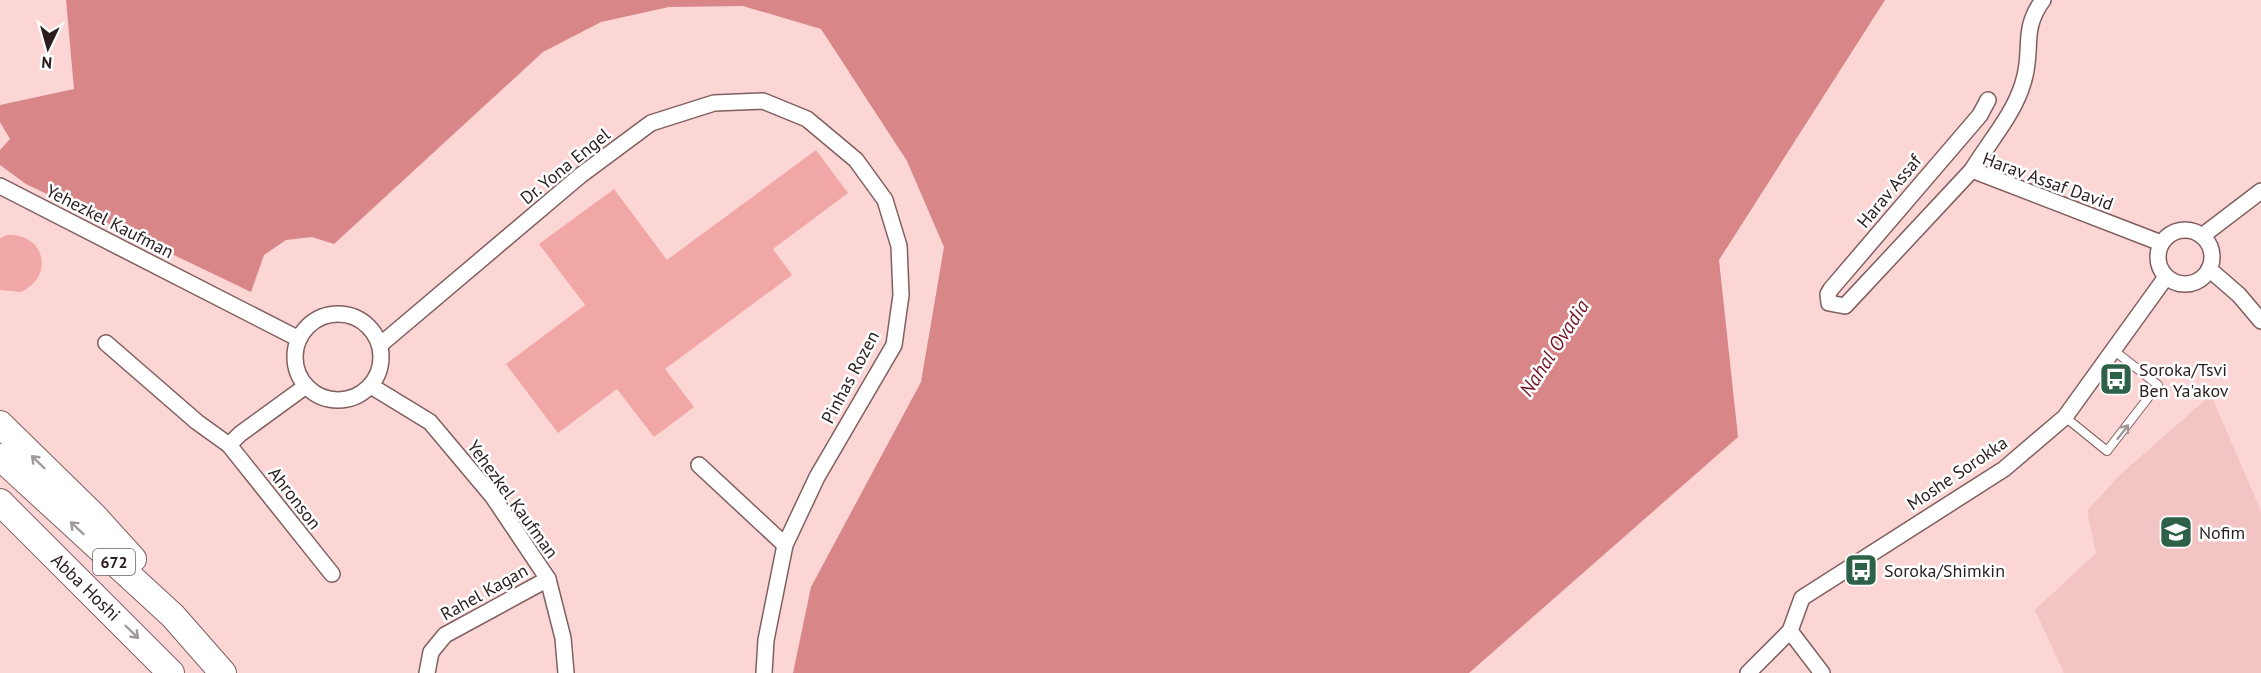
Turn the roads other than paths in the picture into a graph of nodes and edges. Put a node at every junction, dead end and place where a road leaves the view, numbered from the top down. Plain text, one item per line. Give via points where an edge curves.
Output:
1 (2043, 0) edge
2 (1988, 100) dead end
3 (807, 119) joint
4 (1972, 170) junction
5 (0, 186) edge
6 (2261, 190) edge
7 (2202, 236) junction
8 (2161, 243) junction
9 (2209, 269) junction
10 (2166, 277) junction
11 (1834, 306) joint
12 (2261, 321) edge
13 (299, 339) junction
14 (106, 343) dead end
15 (380, 345) junction
16 (2112, 349) junction
17 (306, 386) junction
18 (371, 386) junction
19 (2065, 417) junction
20 (0, 424) edge
21 (229, 445) junction
22 (0, 457) edge
23 (699, 465) dead end
24 (0, 502) edge
25 (785, 545) junction
26 (332, 574) dead end
27 (548, 579) junction
28 (173, 616) junction
29 (1790, 631) junction
30 (171, 673) edge
31 (223, 673) edge
32 (427, 673) edge
33 (566, 673) edge
34 (764, 673) edge
35 (1748, 673) edge
36 (1822, 673) edge

1 - 4 street via 2032,15 2024,81 2015,104
2 - 11 street, Harav Assaf via 1980,115 1831,289 1827,299
3 - 15 street, Dr. Yona Engel via 763,101 714,103 651,123 581,175
3 - 25 street, Pinhas Rozen via 856,160 885,200 899,246 901,295 894,345 817,477
4 - 8 street, Harav Assaf David
4 - 11 street, Harav Assaf David via 1845,306
5 - 13 street, Yehezkel Kaufman
6 - 7 street
7 - 8 street via 2181,230
7 - 9 street via 2212,252
8 - 10 street via 2157,255 2159,268
9 - 10 street via 2191,284
9 - 12 street
10 - 16 street, Moshe Sorokka
13 - 15 street via 320,318 334,314 363,322
13 - 17 street via 296,363
14 - 21 street, Ahronson
15 - 18 street via 379,374
16 - 19 street, Moshe Sorokka
19 -> 16 lane via 2107,451 2158,385
17 - 18 street via 331,400 346,400
17 - 21 street
18 - 27 street, Yehezkel Kaufman via 430,422 493,497
19 - 29 street, Moshe Sorokka via 2004,469 1802,597
28 -> 20 main road via 149,577 94,516
21 - 26 street, Ahronson
28 -> 22 main road, Abba Hoshi / 672
23 - 25 street
24 -> 30 main road, Abba Hoshi / 672
25 - 34 street, Pinhas Rozen via 766,640
27 - 32 street, Rahel Kagan via 445,635 431,652
27 - 33 street, Yehezkel Kaufman via 563,638
28 - 31 main road, Abba Hoshi / 672
29 - 35 street, Moshe Sorokka
29 - 36 street

